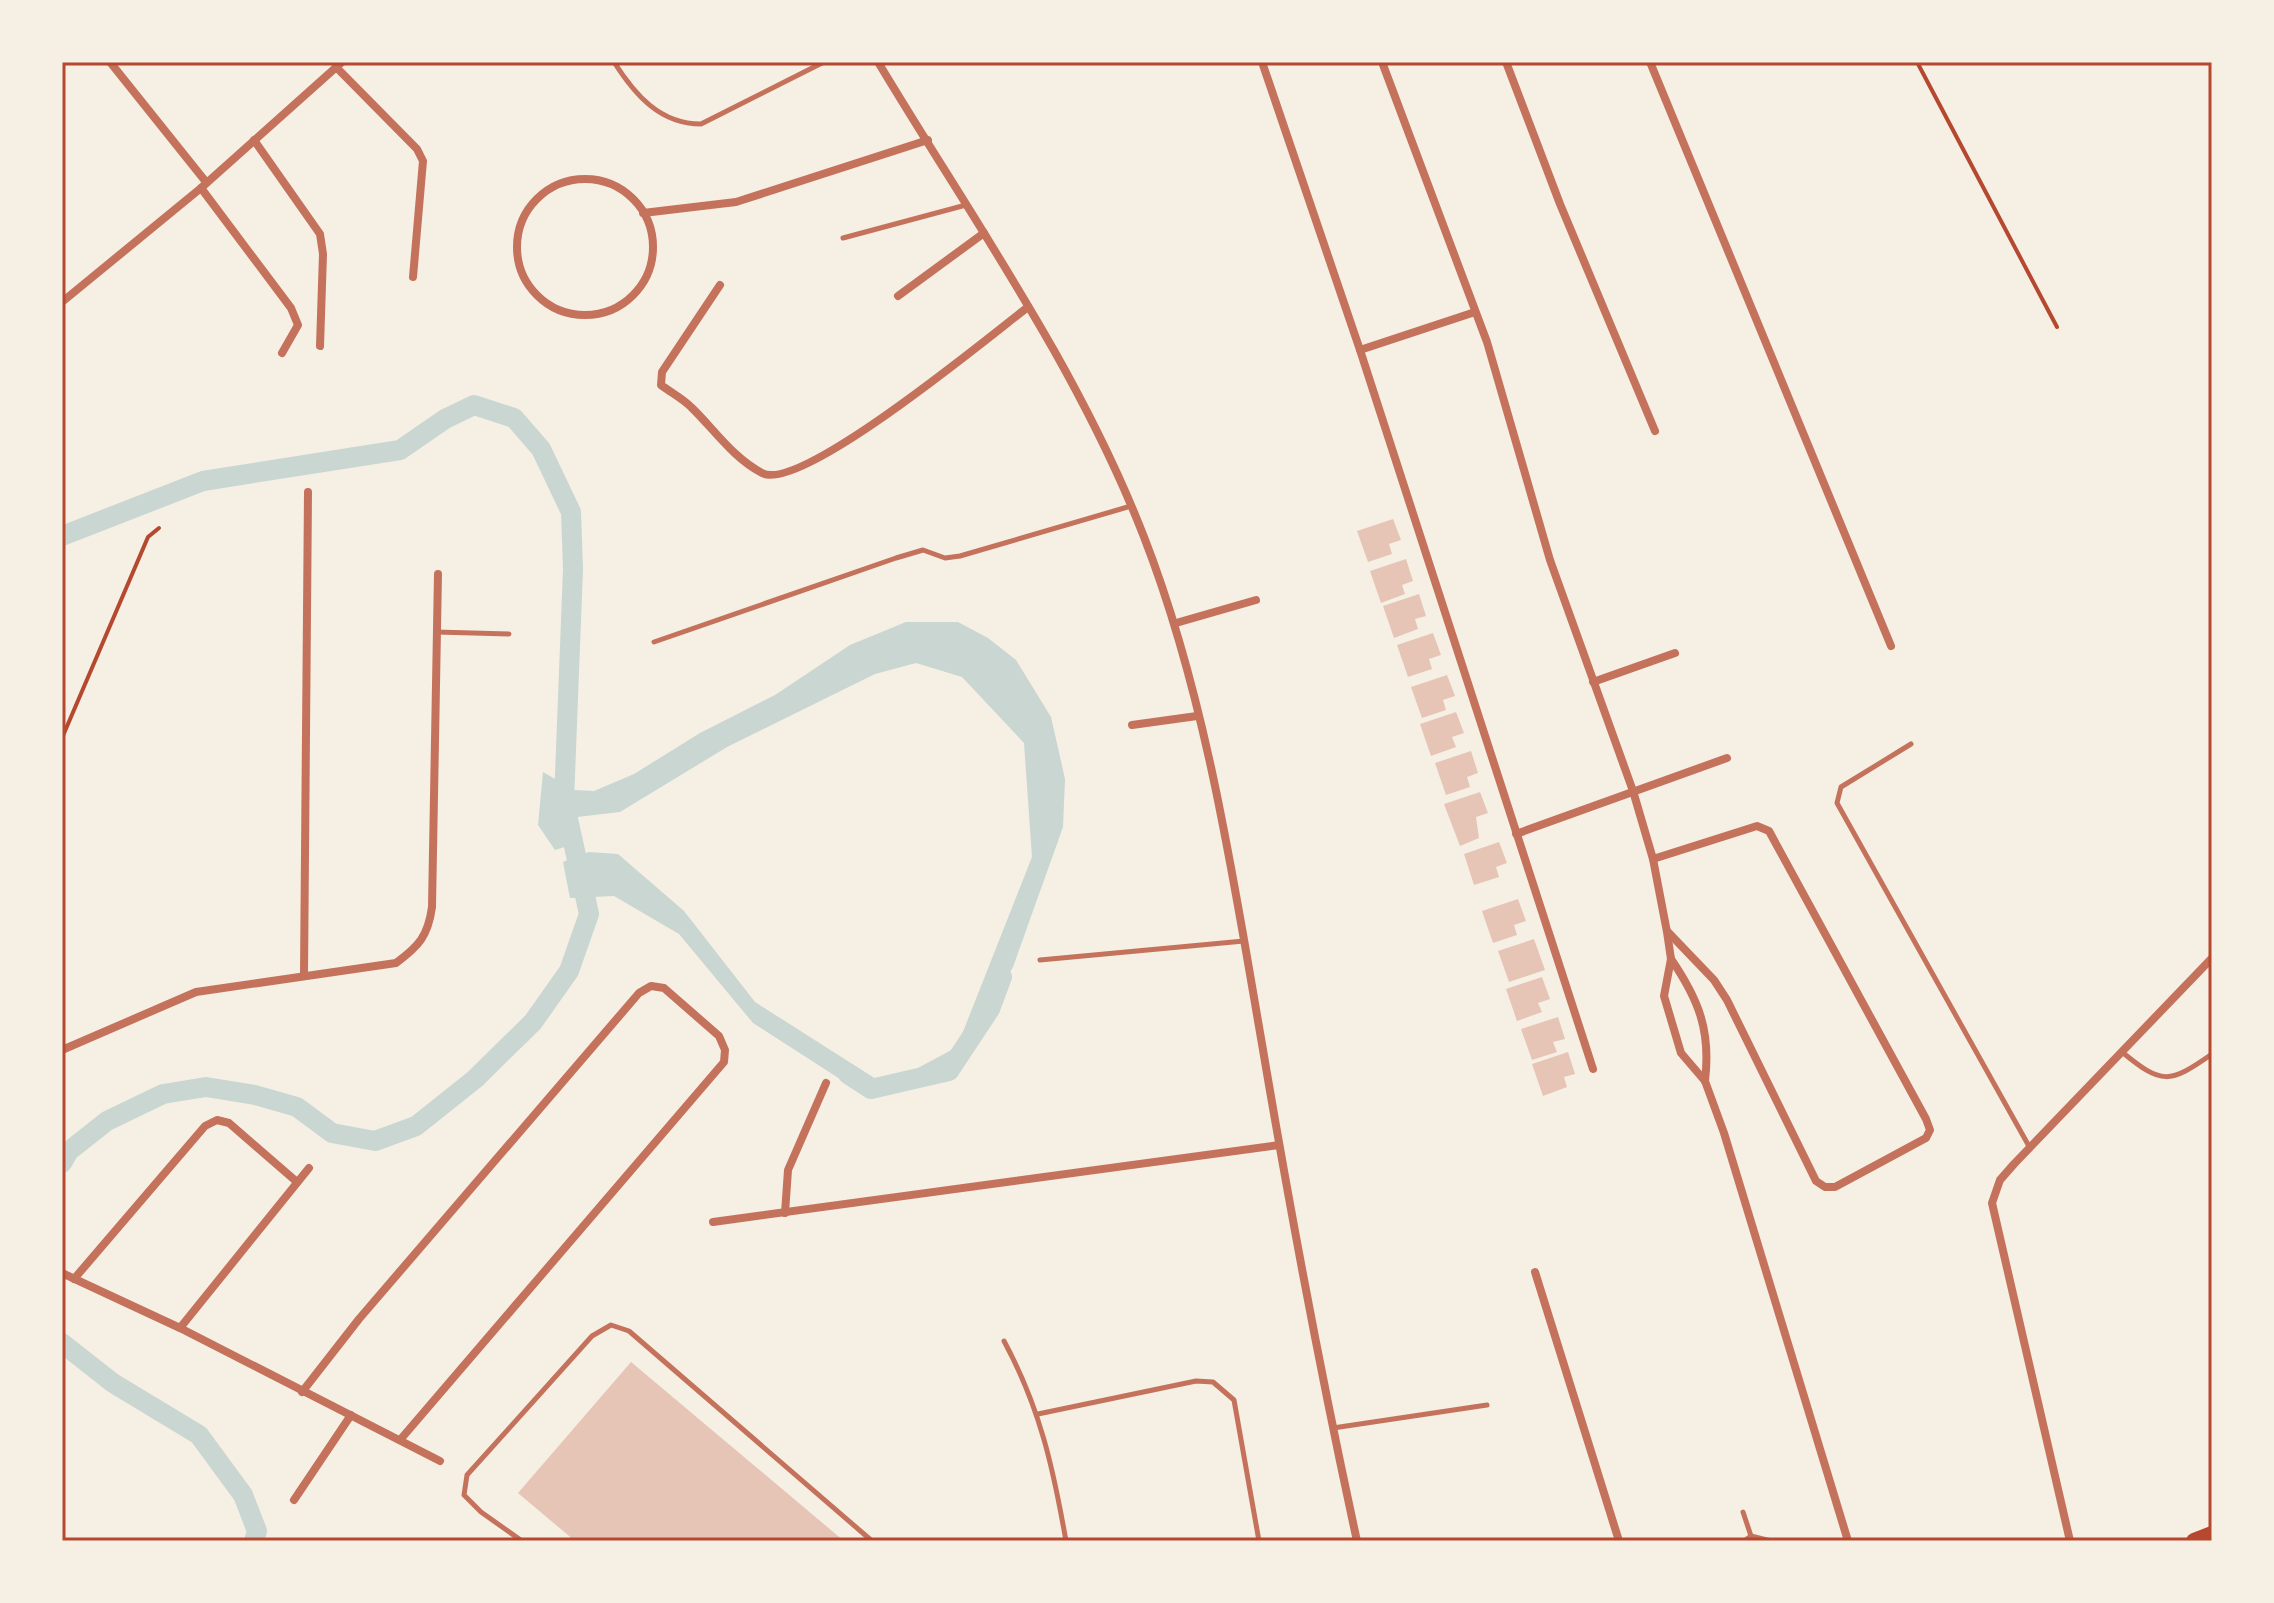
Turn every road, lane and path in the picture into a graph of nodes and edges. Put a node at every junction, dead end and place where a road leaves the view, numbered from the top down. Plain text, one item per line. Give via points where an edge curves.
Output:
1 (110, 62) edge
2 (614, 62) edge
3 (824, 62) edge
4 (878, 62) edge
5 (1262, 62) edge
6 (1382, 62) edge
7 (1506, 62) edge
8 (1650, 62) edge
9 (1917, 62) edge
10 (339, 64) edge
11 (254, 140) junction
12 (928, 140) junction
13 (203, 185) junction
14 (967, 205) junction
15 (643, 213) junction
16 (984, 233) junction
17 (843, 238) dead end
18 (413, 277) dead end
19 (720, 285) dead end
20 (898, 296) dead end
21 (62, 302) edge
22 (1028, 307) junction
23 (1475, 312) junction
24 (2057, 327) dead end
25 (320, 346) dead end
26 (1360, 350) junction
27 (282, 353) dead end
28 (1655, 431) dead end
29 (308, 492) dead end
30 (1131, 506) junction
31 (159, 528) dead end
32 (438, 574) dead end
33 (1256, 600) dead end
34 (1176, 623) junction
35 (435, 632) junction
36 (509, 634) dead end
37 (654, 642) dead end
38 (1891, 646) dead end
39 (1675, 653) dead end
40 (1593, 682) junction
41 (1197, 716) junction
42 (1132, 725) dead end
43 (62, 738) edge
44 (1911, 744) dead end
45 (1727, 758) dead end
46 (1633, 791) junction
47 (1516, 834) junction
48 (1653, 859) junction
49 (1667, 932) junction
50 (1244, 941) junction
51 (2212, 958) edge
52 (1671, 959) junction
53 (1040, 960) dead end
54 (304, 974) junction
55 (62, 1050) edge
56 (2122, 1052) junction
57 (2212, 1054) edge
58 (1593, 1069) dead end
59 (1705, 1081) junction
60 (826, 1083) dead end
61 (1279, 1145) junction
62 (2030, 1148) junction
63 (309, 1168) dead end
64 (297, 1182) junction
65 (785, 1213) junction
66 (713, 1222) dead end
67 (1535, 1272) dead end
68 (62, 1273) edge
69 (74, 1279) junction
70 (180, 1328) junction
71 (1004, 1341) dead end
72 (302, 1392) junction
73 (1487, 1405) dead end
74 (1038, 1414) junction
75 (351, 1415) junction
76 (1332, 1428) junction
77 (400, 1440) junction
78 (440, 1461) dead end
79 (294, 1500) dead end
80 (1743, 1512) dead end
81 (2212, 1534) edge
82 (1751, 1536) junction
83 (522, 1541) edge
84 (872, 1541) edge
85 (1066, 1541) edge
86 (1259, 1541) edge
87 (1357, 1541) edge
88 (1619, 1541) edge
89 (1744, 1541) edge
90 (1771, 1541) edge
91 (1848, 1541) edge
92 (2070, 1541) edge
93 (2194, 1541) edge

1 - 13 street
2 - 3 lane via 646,104 683,124 701,124
4 - 12 street
5 - 26 street
6 - 23 street
7 - 28 street
8 - 38 street
9 - 24 path
10 - 11 street
10 - 18 street via 423,161
11 - 13 street
11 - 25 street via 320,234
12 - 14 street
12 - 15 street via 736,202
13 - 21 street
13 - 27 street via 291,308 298,325
14 - 16 street
14 - 17 lane
15 - 15 street via 620,188 596,179 571,179 547,189 529,206 518,229 516,254 524,278 539,298 561,311 586,316 611,311 632,297 647,277 653,252
16 - 20 street
16 - 22 street
19 - 22 street via 662,372 661,385 764,475 779,476 850,443
22 - 30 street
23 - 26 street
23 - 40 street
26 - 47 street
29 - 54 street
30 - 34 street
30 - 37 lane via 960,556 945,558 923,550
31 - 43 path via 148,537
32 - 35 street
33 - 34 street
34 - 41 street
35 - 36 lane
35 - 54 street via 429,930 419,946 396,963
39 - 40 street
40 - 46 street
41 - 42 street
41 - 50 street
44 - 62 lane via 1841,787 1837,803
45 - 46 street
46 - 47 street
46 - 48 street
47 - 58 street
48 - 49 street
48 - 49 street via 1757,826 1769,831 1926,1119 1926,1138 1835,1187 1816,1181 1727,1000
49 - 52 street
50 - 53 lane
50 - 61 street
51 - 56 street
52 - 59 street via 1695,993 1709,1048
52 - 59 street via 1664,996 1681,1053
54 - 55 street via 196,992
56 - 57 lane via 2164,1079 2183,1074
56 - 62 street
59 - 91 street
60 - 65 street via 788,1170
61 - 65 street
61 - 76 street
62 - 92 street via 2000,1180 1992,1203
63 - 64 street
64 - 69 street via 229,1123 217,1120 205,1126
64 - 70 street
65 - 66 street
67 - 88 street
68 - 69 street
69 - 70 street
70 - 72 street
71 - 74 lane
72 - 75 street
72 - 77 street via 639,993 651,986 664,988 719,1036 724,1062
73 - 76 lane
74 - 85 lane
74 - 86 lane via 1196,1381 1213,1382 1234,1400
75 - 77 street
75 - 79 street
76 - 87 street
77 - 78 street
80 - 82 lane
81 - 93 highway
82 - 89 lane
82 - 90 lane
83 - 84 lane via 464,1495 467,1475 592,1336 611,1325 629,1331

